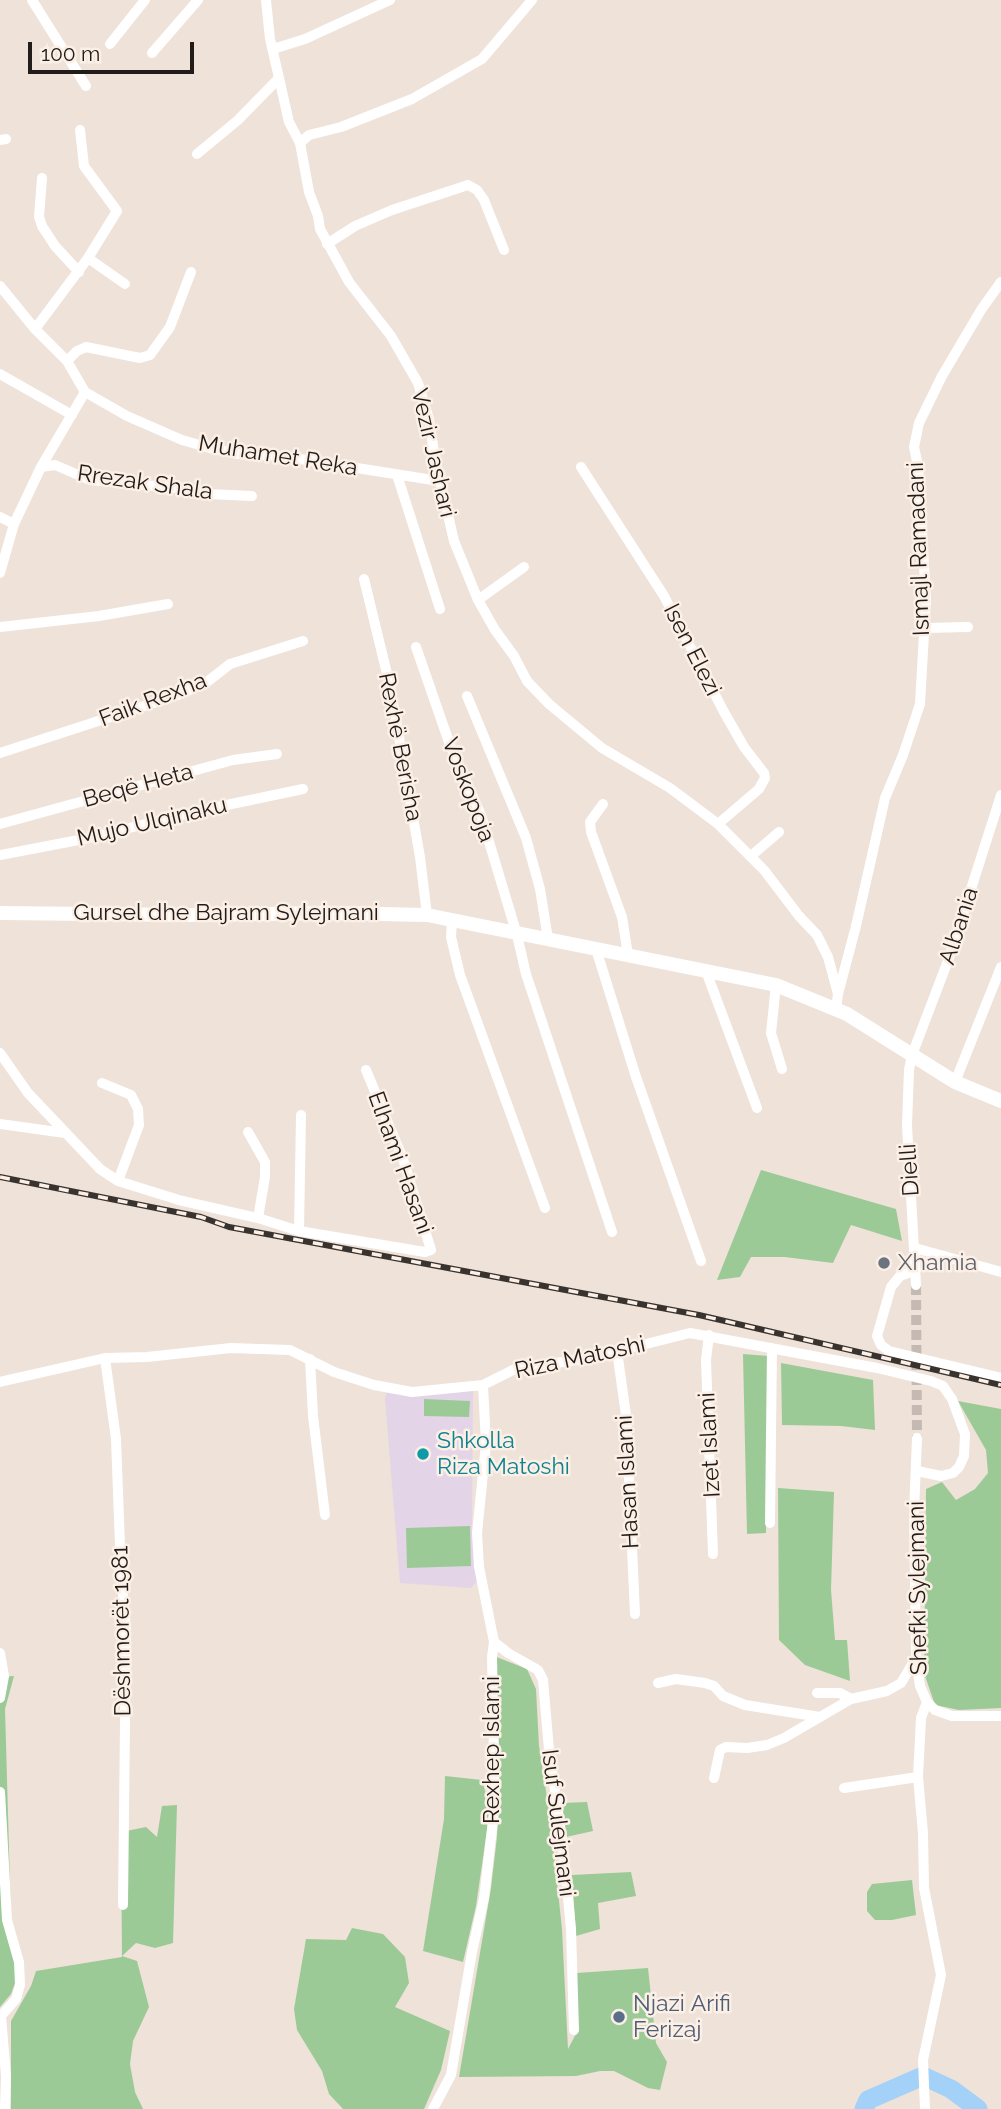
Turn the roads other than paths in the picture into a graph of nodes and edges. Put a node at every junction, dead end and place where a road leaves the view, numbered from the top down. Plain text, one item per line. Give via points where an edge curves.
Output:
1 (33, 0) edge
2 (145, 0) edge
3 (198, 0) edge
4 (266, 0) edge
5 (390, 0) edge
6 (532, 0) edge
7 (110, 44) dead end
8 (272, 49) junction
9 (152, 53) dead end
10 (279, 78) junction
11 (86, 86) dead end
12 (80, 130) dead end
13 (300, 143) junction
14 (197, 154) dead end
15 (41, 178) dead end
16 (327, 244) junction
17 (504, 250) dead end
18 (89, 258) junction
19 (79, 272) junction
20 (191, 272) dead end
21 (1001, 282) edge
22 (125, 284) dead end
23 (0, 286) edge
24 (36, 329) junction
25 (66, 361) junction
26 (0, 374) edge
27 (85, 392) junction
28 (72, 415) junction
29 (41, 467) junction
30 (581, 467) dead end
31 (397, 475) junction
32 (439, 481) junction
33 (252, 496) dead end
34 (0, 517) edge
35 (14, 524) junction
36 (524, 567) dead end
37 (0, 573) edge
38 (363, 579) dead end
39 (478, 600) junction
40 (168, 604) dead end
41 (440, 609) dead end
42 (968, 626) dead end
43 (0, 627) edge
44 (926, 628) junction
45 (303, 641) dead end
46 (416, 647) dead end
47 (467, 696) dead end
48 (0, 753) edge
49 (277, 754) dead end
50 (303, 789) dead end
51 (1001, 795) edge
52 (603, 803) dead end
53 (0, 824) edge
54 (718, 824) junction
55 (779, 832) dead end
56 (0, 855) edge
57 (751, 856) junction
58 (0, 913) edge
59 (427, 915) junction
60 (452, 921) junction
61 (517, 935) junction
62 (548, 939) junction
63 (596, 949) junction
64 (628, 956) junction
65 (1001, 967) edge
66 (706, 971) junction
67 (776, 985) junction
68 (838, 994) junction
69 (836, 1009) junction
70 (0, 1053) edge
71 (912, 1055) junction
72 (782, 1069) dead end
73 (366, 1070) dead end
74 (956, 1082) junction
75 (102, 1083) dead end
76 (1001, 1101) edge
77 (757, 1108) dead end
78 (301, 1115) dead end
79 (0, 1124) edge
80 (248, 1132) dead end
81 (65, 1133) junction
82 (118, 1181) junction
83 (545, 1208) dead end
84 (258, 1218) junction
85 (299, 1231) junction
86 (612, 1232) dead end
87 (915, 1248) junction
88 (701, 1261) dead end
89 (916, 1270) junction
90 (1001, 1272) edge
91 (916, 1285) tunnel mouth
92 (709, 1335) junction
93 (772, 1348) junction
94 (617, 1351) junction
95 (105, 1359) junction
96 (310, 1359) junction
97 (1001, 1378) edge
98 (0, 1382) edge
99 (484, 1385) junction
100 (917, 1438) tunnel mouth
101 (917, 1471) junction
102 (324, 1515) dead end
103 (770, 1523) dead end
104 (713, 1554) dead end
105 (635, 1614) dead end
106 (494, 1642) junction
107 (0, 1653) edge
108 (916, 1658) junction
109 (658, 1682) dead end
110 (895, 1686) junction
111 (920, 1686) junction
112 (817, 1693) dead end
113 (0, 1698) edge
114 (851, 1699) junction
115 (927, 1702) junction
116 (1001, 1716) edge
117 (820, 1717) junction
118 (918, 1777) junction
119 (714, 1778) dead end
120 (844, 1788) dead end
121 (0, 1792) edge
122 (123, 1905) dead end
123 (574, 2029) dead end
124 (5, 2109) edge
125 (433, 2109) edge
126 (925, 2109) edge

1 - 11 street
2 - 7 street
3 - 9 street
4 - 8 street, Vezir Jashari
5 - 8 street
6 - 13 street via 482,59 412,99 309,135
8 - 10 street, Vezir Jashari
10 - 13 street, Vezir Jashari via 289,122
10 - 14 street
12 - 18 street via 84,166 117,211
13 - 16 street, Vezir Jashari via 309,192
15 - 19 street via 42,226
16 - 17 street via 392,210 468,185 484,200
16 - 32 street, Vezir Jashari via 418,383
18 - 19 street
18 - 22 street
19 - 24 street
20 - 25 street via 170,327 150,355 140,358 86,348
21 - 44 street, Ismajl Ramadani via 942,376 919,423 914,446
23 - 24 street
24 - 25 street
25 - 27 street
26 - 28 street
27 - 28 street
27 - 31 street, Muhamet Reka via 127,416 211,448
28 - 29 street
29 - 33 street, Rrezak Shala via 55,465 90,480
29 - 35 street
30 - 54 street, Isen Elezi via 664,596 724,712 764,773 759,789
31 - 32 street, Muhamet Reka
31 - 41 street
32 - 39 street, Vezir Jashari via 454,541
34 - 35 street
35 - 37 street
36 - 39 street
38 - 59 street, Rexhë Berisha via 390,686
39 - 54 street, Vezir Jashari via 527,681 549,704 602,748 670,788
40 - 43 street
42 - 44 street
44 - 68 street, Ismajl Ramadani via 920,704 885,798
45 - 48 street, Faik Rexha via 230,664 181,694
46 - 61 street, Voskopoja via 450,745 481,814
47 - 62 street via 526,838
49 - 53 street, Beqë Heta via 233,760
50 - 56 street, Mujo Ulqinaku
51 - 71 street, Albania via 950,958
52 - 64 street via 590,822 591,832 622,917
54 - 57 street, Vezir Jashari
55 - 57 street
57 - 68 street, Vezir Jashari via 817,935
58 - 59 street, Gursel dhe Bajram Sylejmani
59 - 60 street, Gursel dhe Bajram Sylejmani
60 - 61 street, Gursel dhe Bajram Sylejmani
60 - 83 street via 460,975
61 - 62 street, Gursel dhe Bajram Sylejmani
61 - 86 street
62 - 63 street, Gursel dhe Bajram Sylejmani
63 - 64 street, Gursel dhe Bajram Sylejmani
63 - 88 street
64 - 66 street, Gursel dhe Bajram Sylejmani
65 - 74 street
66 - 67 street, Gursel dhe Bajram Sylejmani
66 - 77 street
67 - 69 street, Gursel dhe Bajram Sylejmani
67 - 72 street via 771,1033
68 - 69 street, Vezir Jashari
69 - 71 street, Gursel dhe Bajram Sylejmani
70 - 81 street, Elhami Hasani
71 - 74 street, Gursel dhe Bajram Sylejmani
71 - 87 street, Dielli via 907,1125
73 - 85 street, Elhami Hasani via 403,1159 431,1251
74 - 76 street, Gursel dhe Bajram Sylejmani
75 - 82 street via 131,1095 138,1110 139,1125
78 - 85 street
79 - 81 street
80 - 84 street via 265,1162
81 - 82 street, Elhami Hasani
82 - 84 street, Elhami Hasani
84 - 85 street, Elhami Hasani
87 - 89 street, Dielli
87 - 90 street
89 - 91 street, Dielli
89 - 97 street via 900,1276 891,1287 877,1336 881,1345 889,1351
92 - 93 street, Riza Matoshi
92 - 94 street, Riza Matoshi via 690,1333
92 - 104 street, Izet Islami
93 - 101 street, Riza Matoshi via 943,1386 965,1434 964,1455 953,1474
93 - 103 street
94 - 99 street, Riza Matoshi via 514,1369
94 - 105 street, Hasan Islami via 626,1415
95 - 96 street, Riza Matoshi via 231,1348 290,1350
95 - 98 street, Riza Matoshi
95 - 122 street, Dëshmorët 1981 via 116,1439 126,1629
96 - 99 street, Riza Matoshi via 373,1385 412,1392
96 - 102 street
99 - 106 street, Rexhep Islami via 486,1444 477,1533
100 - 101 street, Shefki Sylejmani
101 - 108 street, Shefki Sylejmani
106 - 123 street, Isuf Sulejmani via 538,1670 543,1680 571,1929
106 - 125 street, Rexhep Islami via 491,1856 450,2074
107 - 113 street via 5,1676
108 - 110 street
108 - 111 street, Shefki Sylejmani
109 - 117 street via 685,1679 705,1683 746,1705
110 - 111 street
110 - 114 street
111 - 115 street, Shefki Sylejmani
112 - 114 street via 840,1693
114 - 117 street
115 - 116 street via 952,1716
115 - 118 street, Shefki Sylejmani via 920,1727
117 - 119 street via 766,1745 720,1750
118 - 120 street
118 - 126 street, Shefki Sylejmani via 924,1888 941,1975 923,2060
121 - 124 street via 7,1920 19,1962 20,1985 1,2016

